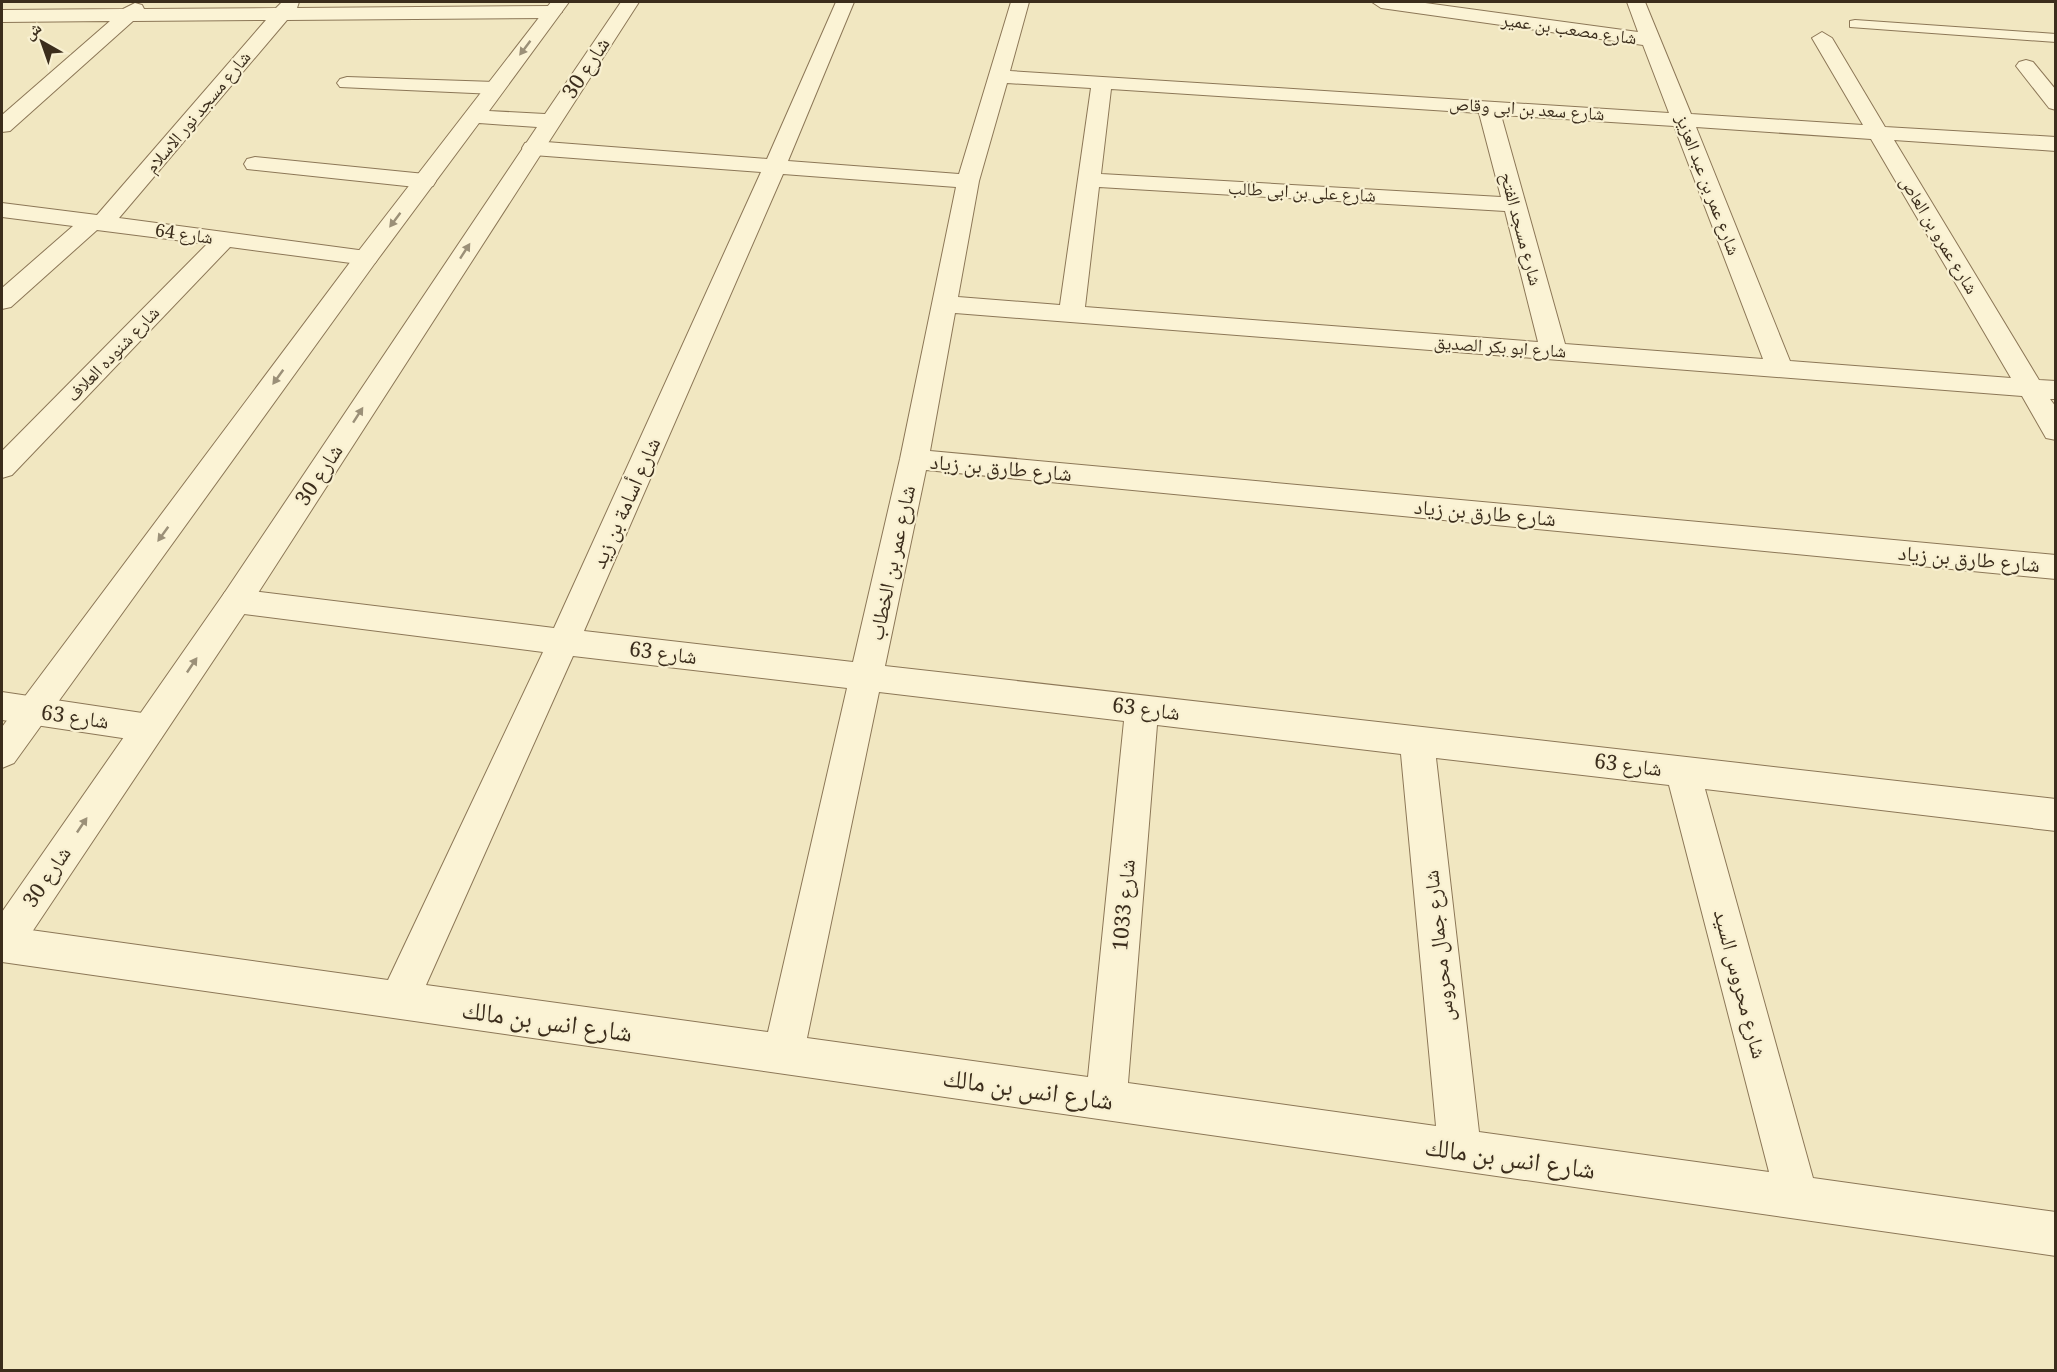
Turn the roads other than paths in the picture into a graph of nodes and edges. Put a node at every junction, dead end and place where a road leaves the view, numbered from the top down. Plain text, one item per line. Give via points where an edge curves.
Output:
1 (14, 2) edge
2 (630, 2) edge
3 (844, 2) edge
4 (1020, 2) edge
5 (1381, 2) edge
6 (1636, 2) edge
7 (454, 7) edge
8 (556, 7) edge
9 (136, 8) edge
10 (286, 8) edge
11 (2, 15) edge
12 (1855, 24) dead end
13 (1822, 38) dead end
14 (2055, 38) edge
15 (1651, 40) junction
16 (2026, 66) dead end
17 (998, 76) junction
18 (347, 83) dead end
19 (1102, 83) junction
20 (495, 88) junction
21 (2055, 104) edge
22 (1488, 107) junction
23 (474, 116) junction
24 (1682, 119) junction
25 (550, 121) junction
26 (2, 126) edge
27 (1878, 132) junction
28 (2055, 144) edge
29 (533, 147) junction
30 (255, 164) dead end
31 (775, 166) junction
32 (1089, 180) junction
33 (424, 181) junction
34 (968, 181) junction
35 (1515, 205) junction
36 (2, 210) edge
37 (98, 222) junction
38 (225, 239) junction
39 (366, 258) junction
40 (2, 301) edge
41 (944, 304) junction
42 (1071, 314) junction
43 (1554, 351) junction
44 (1780, 369) junction
45 (2043, 389) edge
46 (2055, 431) edge
47 (914, 459) junction
48 (2, 468) edge
49 (2055, 567) edge
50 (236, 601) junction
51 (564, 642) junction
52 (867, 677) junction
53 (17, 709) edge
54 (1142, 709) junction
55 (149, 728) junction
56 (1417, 741) junction
57 (2, 753) edge
58 (1683, 771) junction
59 (2055, 815) edge
60 (2, 944) edge
61 (399, 1000) junction
62 (783, 1055) junction
63 (1106, 1100) junction
64 (1461, 1151) junction
65 (1797, 1197) junction
66 (2055, 1234) edge

1 - 11 street
2 - 25 street, شارع 30
3 - 31 street, شارع أسامة بن زيد
4 - 17 street, شارع عمر بن الخطاب
5 - 15 street, شارع مصعب بن عمير
6 - 15 street, شارع عمر بن عبد العزيز
7 - 8 street
7 - 10 street
8 -> 20 street
9 - 10 street
9 - 11 street
9 - 26 street
10 - 37 street, شارع مسجد نور الاسلام
12 - 14 lane
13 - 27 street, شارع عمرو بن العاص
15 - 24 street, شارع عمر بن عبد العزيز
16 - 21 street
17 - 19 street, شارع سعد بن ابى وقاص
17 - 34 street, شارع عمر بن الخطاب
18 - 20 street
19 - 22 street, شارع سعد بن ابى وقاص
19 - 32 street
20 - 23 street
22 - 24 street, شارع سعد بن ابى وقاص
22 - 35 street, شارع مسجد الفتح
23 - 25 street
23 - 33 street
24 - 27 street, شارع سعد بن ابى وقاص
24 - 44 street, شارع عمر بن عبد العزيز
25 - 29 street, شارع 30
27 - 28 street, شارع سعد بن ابى وقاص
27 - 45 street, شارع عمرو بن العاص
29 - 31 street
50 -> 29 street, شارع 30
30 - 33 street
31 - 34 street
31 - 51 street, شارع أسامة بن زيد
32 - 35 street, شارع على بن ابى طالب
32 - 42 street
33 -> 39 street
34 - 41 street, شارع عمر بن الخطاب
35 - 43 street, شارع مسجد الفتح
36 - 37 street, شارع 64
37 - 38 street, شارع 64
37 - 40 street, شارع مسجد نور الاسلام
38 - 39 street, شارع 64
38 - 48 street, شارع شنوده العلاف
39 -> 53 street
41 - 42 street, شارع ابو بكر الصديق
41 - 47 street, شارع عمر بن الخطاب
42 - 43 street, شارع ابو بكر الصديق
43 - 44 street, شارع ابو بكر الصديق
44 - 45 street, شارع ابو بكر الصديق
45 - 46 street, شارع عمرو بن العاص
47 - 49 street, شارع طارق بن زياد
47 - 52 street, شارع عمر بن الخطاب
50 - 51 street, شارع 63
55 -> 50 street, شارع 30
51 - 52 street, شارع 63
51 - 61 street, شارع أسامة بن زيد
52 - 54 street, شارع 63
52 - 62 street, شارع عمر بن الخطاب
53 - 55 street, شارع 63
53 - 57 street
54 - 56 street, شارع 63
54 - 63 street, شارع 1033
60 -> 55 street, شارع 30
56 - 58 street, شارع 63
56 - 64 street, شارع جمال محروس
58 - 59 street, شارع 63
58 - 65 street, شارع محروس السيد
60 - 61 street, شارع انس بن مالك
61 - 62 street, شارع انس بن مالك
62 - 63 street, شارع انس بن مالك
63 - 64 street, شارع انس بن مالك
64 - 65 street, شارع انس بن مالك
65 - 66 street, شارع انس بن مالك

